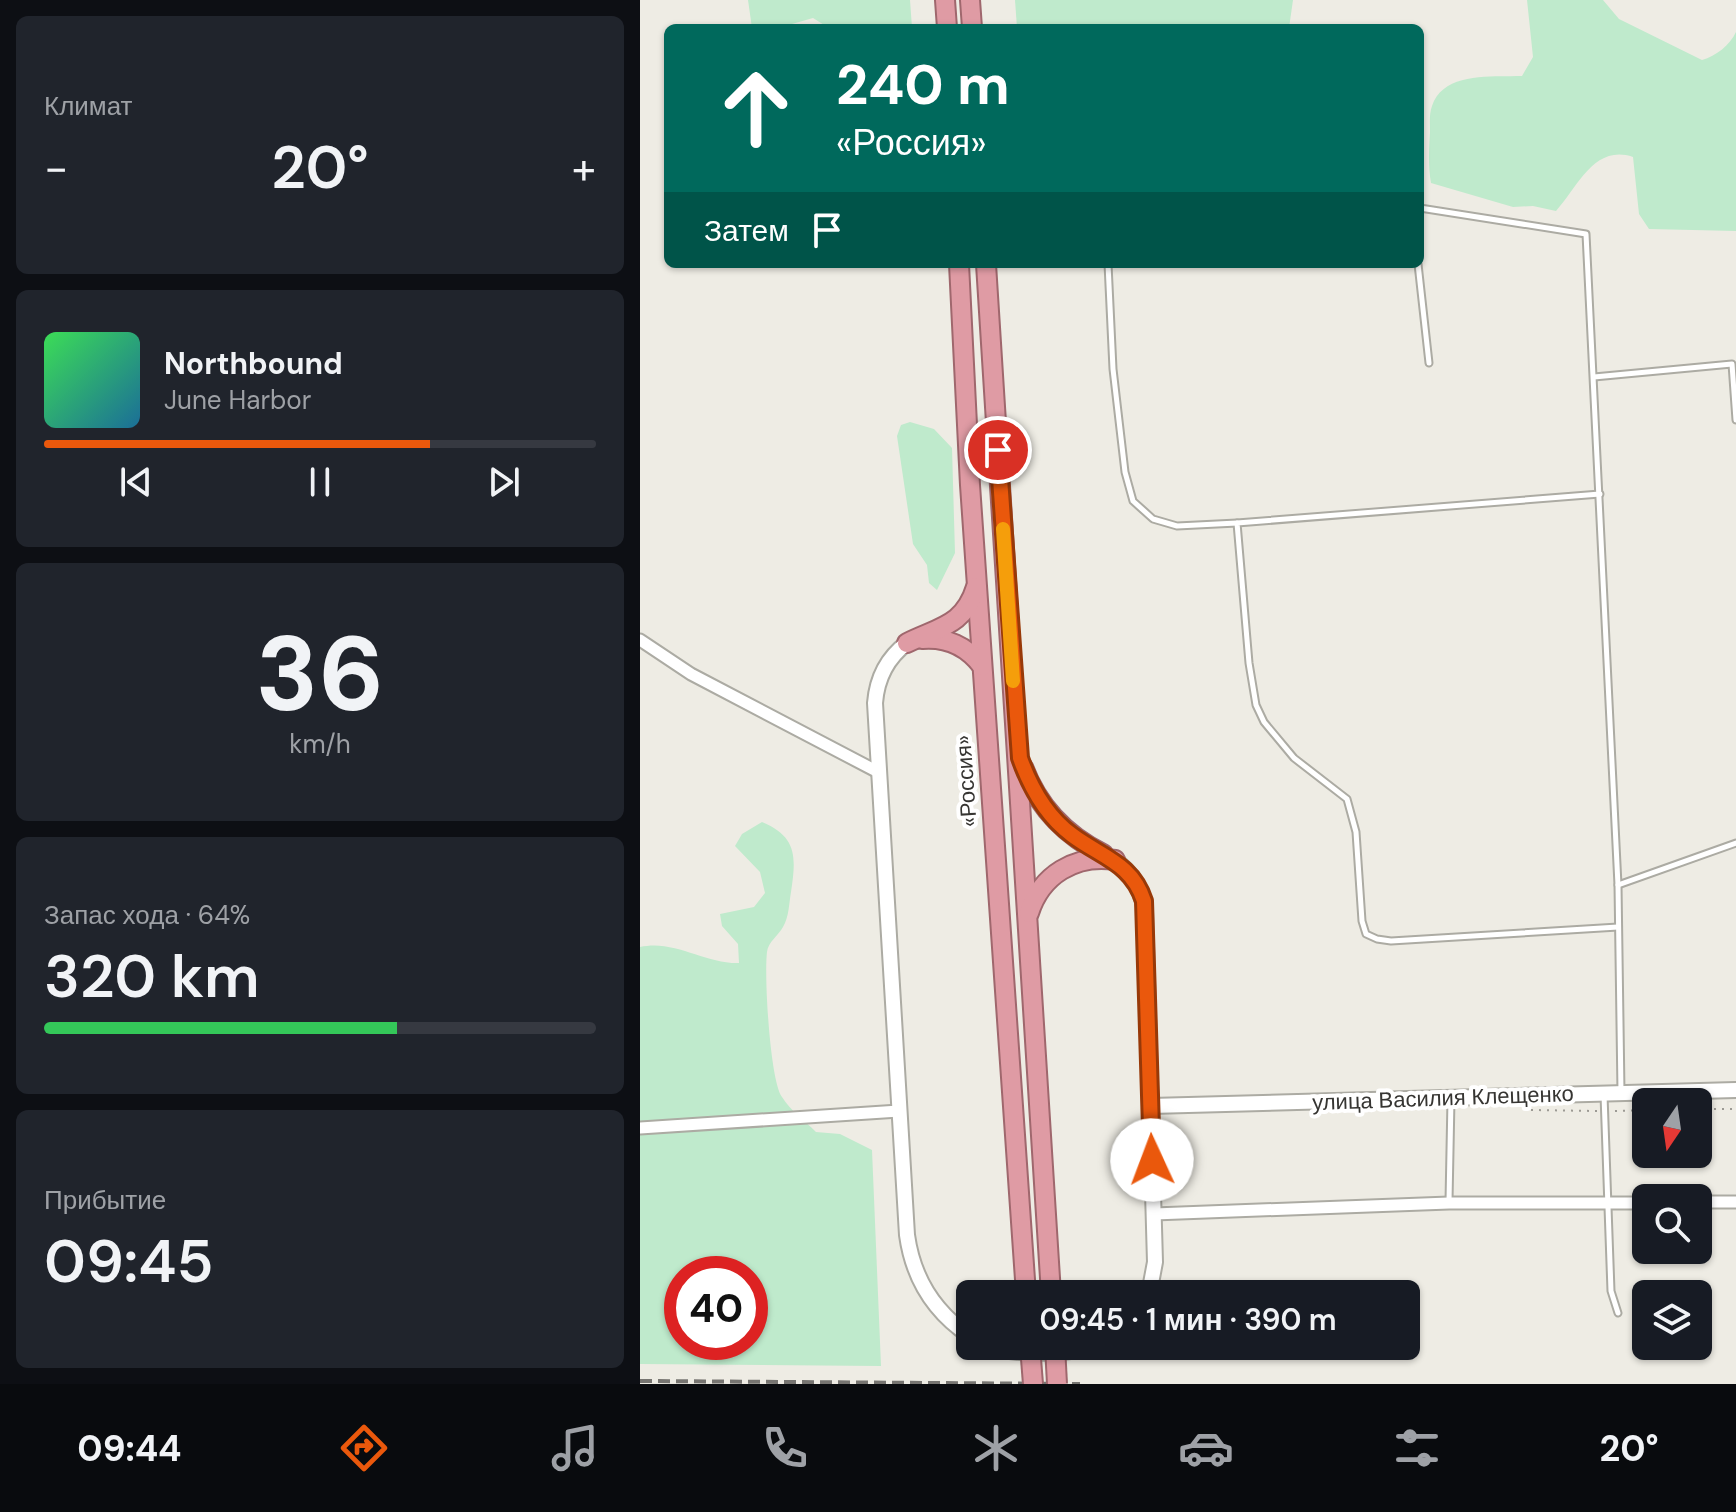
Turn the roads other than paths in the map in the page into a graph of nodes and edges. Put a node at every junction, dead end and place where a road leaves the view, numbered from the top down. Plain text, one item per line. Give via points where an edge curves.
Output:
1 (945, 0) edge
2 (970, 0) edge
3 (947, 24) edge
4 (972, 24) edge
5 (1424, 209) edge
6 (959, 268) edge
7 (986, 268) edge
8 (1108, 268) edge
9 (1418, 268) edge
10 (1429, 363) dead end
11 (1594, 377) junction
12 (1736, 420) edge
13 (1600, 494) junction
14 (1237, 523) junction
15 (977, 584) junction
16 (640, 640) edge
17 (907, 643) junction
18 (982, 666) junction
19 (1018, 747) junction
20 (880, 773) junction
21 (1736, 843) edge
22 (1109, 857) junction
23 (1618, 885) junction
24 (1618, 927) junction
25 (1027, 932) junction
26 (1736, 1090) edge
27 (1621, 1093) junction
28 (1604, 1094) junction
29 (1451, 1098) junction
30 (1151, 1106) junction
31 (899, 1111) junction
32 (640, 1128) edge
33 (1712, 1202) edge
34 (1736, 1202) edge
35 (1449, 1203) junction
36 (1610, 1203) junction
37 (1632, 1203) edge
38 (1154, 1214) junction
39 (1025, 1280) edge
40 (1050, 1280) edge
41 (1152, 1280) edge
42 (1618, 1313) dead end
43 (956, 1324) edge
44 (1031, 1360) edge
45 (1056, 1360) edge
46 (1033, 1384) edge
47 (1057, 1384) edge

1 - 3 highway
2 - 4 highway
5 - 11 lane via 1586,234
6 - 15 highway, «Россия»
7 - 19 highway
8 - 14 lane via 1113,369 1133,501 1153,519 1177,526
9 - 10 lane
11 - 12 lane via 1732,364
11 - 13 lane
13 - 14 lane
13 - 23 lane
14 - 24 lane via 1256,705 1294,758 1347,799 1356,832 1366,934 1391,941
15 - 17 highway via 957,618
15 - 18 highway, «Россия»
16 - 20 street via 691,674
17 - 18 highway via 949,641
17 - 20 street via 886,666 877,688
18 - 39 highway, «Россия»
19 - 22 highway via 1028,780 1047,811 1072,836
19 - 25 highway
20 - 31 street
21 - 23 lane
22 - 25 highway via 1084,860 1057,872 1033,902
22 - 30 street via 1136,882 1145,911
23 - 24 lane
24 - 27 lane
25 - 40 highway
26 - 27 street, улица Василия Клещенко
27 - 28 street, улица Василия Клещенко
28 - 29 street, улица Василия Клещенко
28 - 36 lane
29 - 30 street, улица Василия Клещенко
29 - 35 lane
30 - 38 street
31 - 32 street
31 - 43 street via 913,1265 938,1309
33 - 34 street
35 - 36 street
35 - 38 street
36 - 37 street
36 - 42 lane via 1611,1291
38 - 41 street
44 - 46 highway, bridge
45 - 47 highway, bridge

